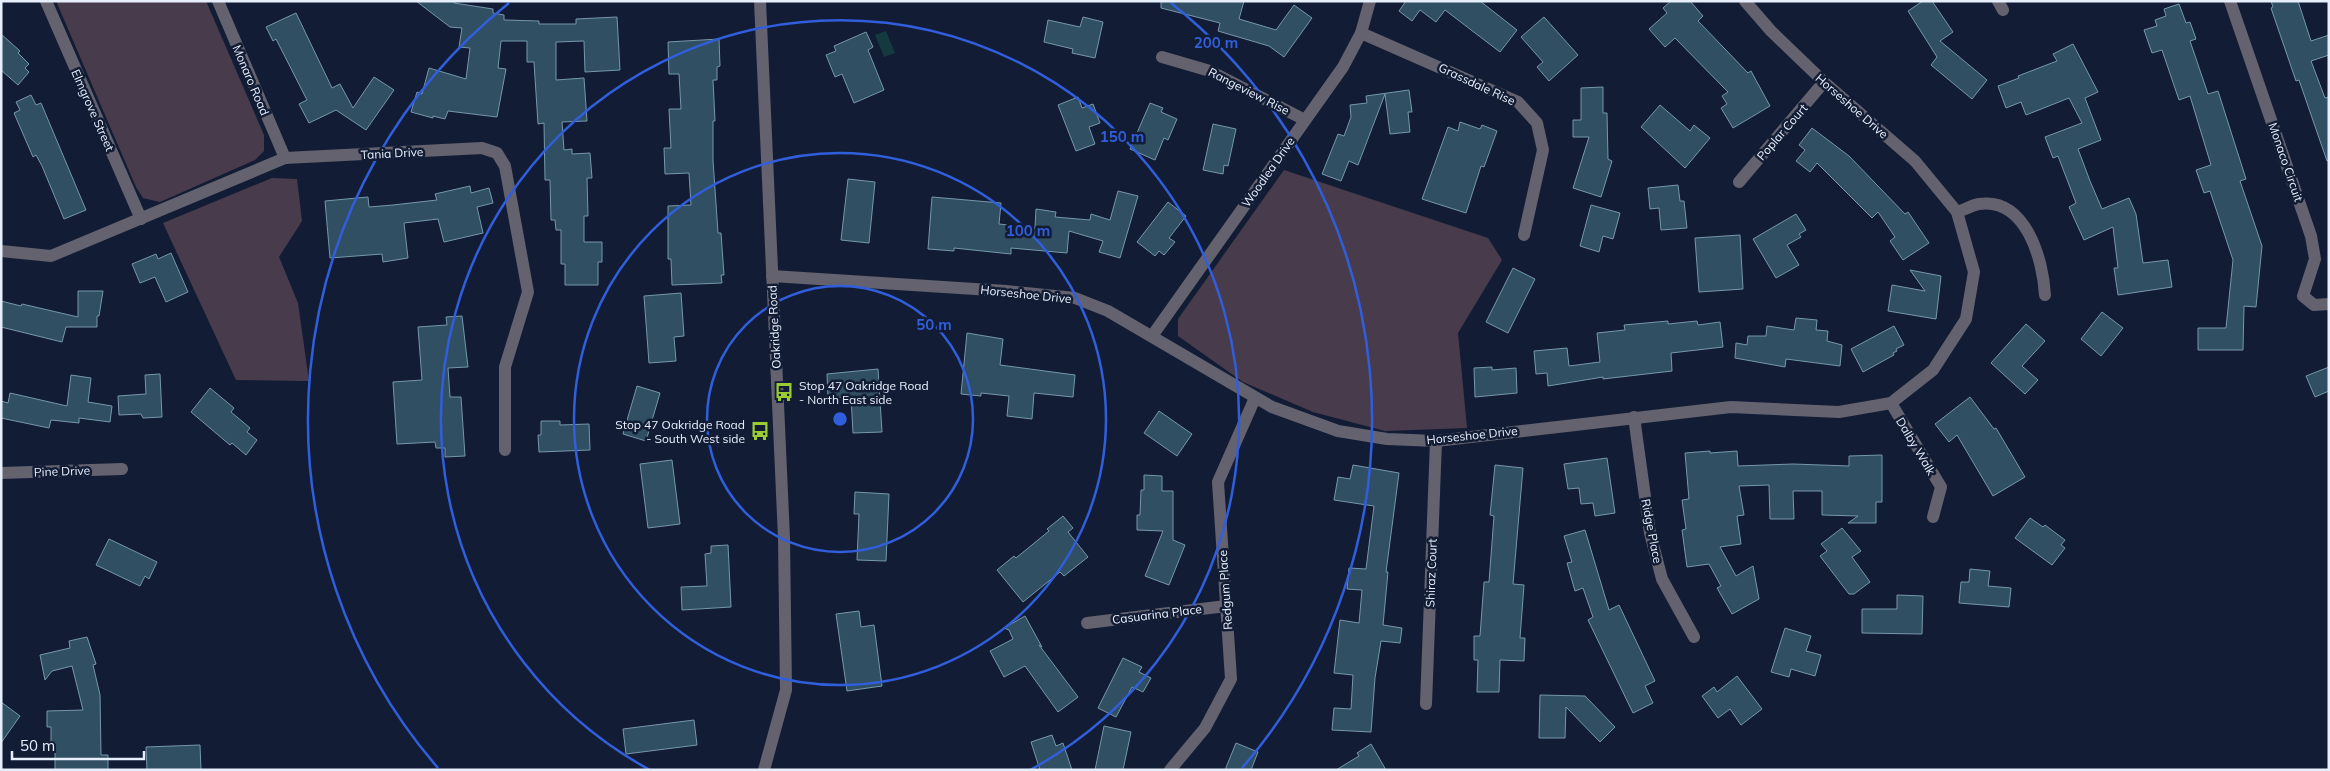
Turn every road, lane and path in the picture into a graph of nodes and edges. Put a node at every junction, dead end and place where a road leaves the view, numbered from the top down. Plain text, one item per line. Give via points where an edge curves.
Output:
1 (46, 1) edge
2 (760, 1) edge
3 (1370, 1) edge
4 (1744, 1) edge
5 (2230, 1) edge
6 (222, 3) edge
7 (1361, 33) junction
8 (1162, 57) dead end
9 (1824, 82) junction
10 (1305, 120) junction
11 (285, 158) junction
12 (1739, 182) dead end
13 (1957, 212) junction
14 (141, 219) junction
15 (1524, 235) dead end
16 (1, 251) edge
17 (772, 276) junction
18 (2045, 295) dead end
19 (2329, 304) edge
20 (1152, 336) junction
21 (1255, 398) junction
22 (1891, 403) junction
23 (1634, 417) junction
24 (1436, 441) junction
25 (505, 450) dead end
26 (122, 469) dead end
27 (1, 473) edge
28 (1933, 517) dead end
29 (1226, 606) junction
30 (1087, 623) dead end
31 (1694, 637) dead end
32 (1426, 704) dead end
33 (764, 770) edge
34 (1170, 770) edge

1 - 14 street, Elmgrove Street
2 - 17 street, Oakridge Road
3 - 7 street, Woodlea Drive
4 - 9 street, Horseshoe Drive
5 - 19 street, Monaco Circuit via 2311,236 2315,259 2303,296 2314,305
6 - 11 street, Monaro Road
7 - 10 street, Woodlea Drive via 1343,67
7 - 15 street, Grassdale Rise via 1518,102 1537,122 1543,150
8 - 10 street, Rangeview Rise via 1210,71
9 - 12 street, Poplar Court
9 - 13 street, Horseshoe Drive via 1915,161
10 - 20 street, Woodlea Drive
11 - 14 street, Tania Drive
11 - 25 street, Tania Drive via 482,148 497,153 505,166 528,292 505,367
13 - 18 street via 1979,204 2008,208 2030,235 2044,279
13 - 22 street, Horseshoe Drive via 1974,272 1966,319 1933,370
14 - 16 street, Tania Drive via 51,256
17 - 20 street, Horseshoe Drive via 1075,298 1108,311
17 - 33 street, Oakridge Road via 784,538 786,690
20 - 21 street, Horseshoe Drive
21 - 24 street, Horseshoe Drive via 1338,431 1387,439
21 - 29 street, Redgum Place via 1218,482
22 - 23 street, Horseshoe Drive via 1839,412 1731,407
22 - 28 street, Dalby Walk via 1941,487
23 - 24 street, Horseshoe Drive
23 - 31 street, Ridge Place via 1650,534 1662,579
24 - 32 street, Shiraz Court
26 - 27 street, Pine Drive
29 - 30 street, Casuarina Place
29 - 34 street, Redgum Place via 1231,679 1204,728

